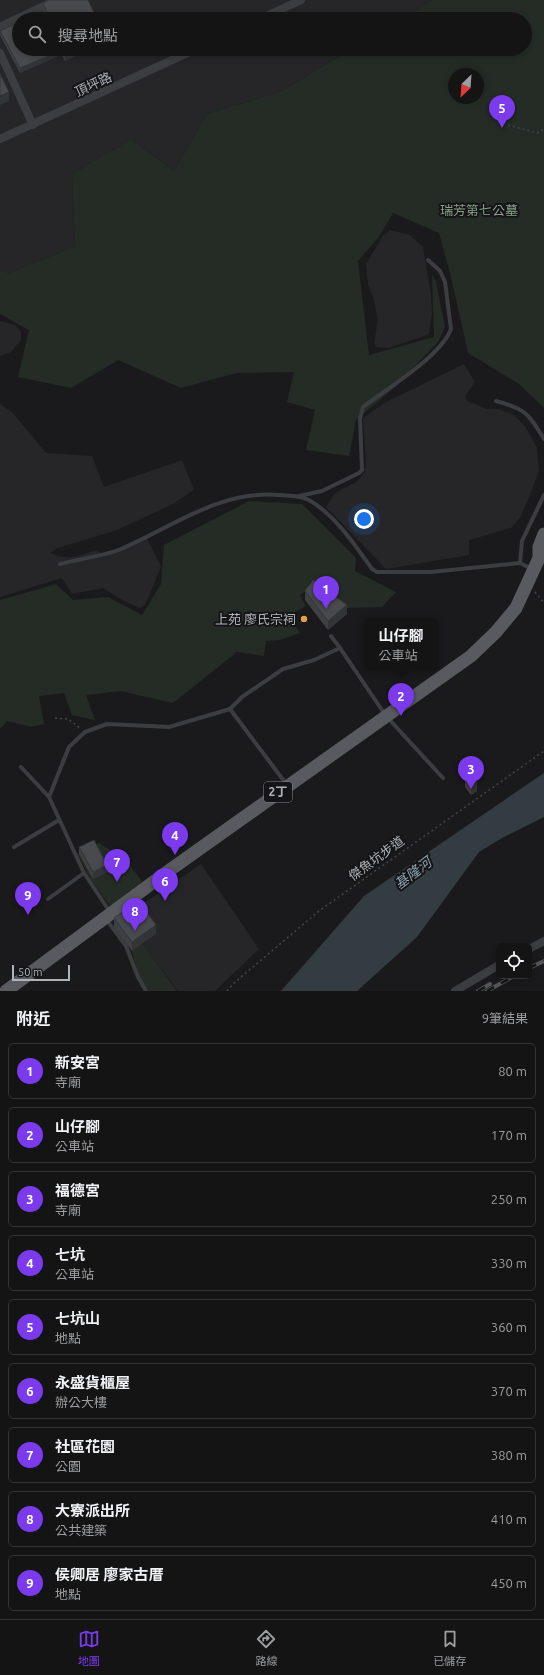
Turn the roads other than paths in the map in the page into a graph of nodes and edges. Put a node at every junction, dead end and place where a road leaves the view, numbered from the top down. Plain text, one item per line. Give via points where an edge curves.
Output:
1 (56, 0) edge
2 (301, 0) edge
3 (31, 12) edge
4 (275, 12) edge
5 (12, 21) edge
6 (0, 27) edge
7 (0, 52) edge
8 (181, 56) edge
9 (33, 125) junction
10 (0, 139) edge
11 (428, 260) dead end
12 (496, 401) dead end
13 (544, 439) edge
14 (544, 495) edge
15 (299, 496) junction
16 (544, 534) edge
17 (520, 563) junction
18 (60, 564) dead end
19 (536, 569) edge
20 (331, 636) dead end
21 (340, 648) junction
22 (230, 709) junction
23 (386, 716) junction
24 (21, 767) dead end
25 (443, 778) dead end
26 (287, 786) junction
27 (49, 797) junction
28 (60, 820) junction
29 (14, 847) dead end
30 (84, 873) junction
31 (48, 899) dead end
32 (107, 915) junction
33 (544, 941) edge
34 (532, 947) edge
35 (496, 967) edge
36 (0, 988) edge
37 (2, 991) edge
38 (6, 991) edge
39 (146, 991) edge
40 (455, 991) edge

1 - 3 street
2 - 4 street
5 - 6 street
7 - 9 street
8 - 9 street, 頂坪路
9 - 10 street, 頂坪路
11 - 15 lane via 440,271 445,282 451,329 449,334 432,355 364,407 360,419 362,470 322,491
12 - 13 lane via 517,406 525,412
14 - 17 lane via 522,541
15 - 17 lane via 324,511 377,572 431,572
15 - 18 lane via 259,493 217,503 119,550
16 - 19 main road, 2丁
17 - 19 lane
19 - 23 main road, 2丁 via 516,608 496,632 471,656
20 - 21 lane
21 - 22 lane via 314,660 283,668 242,697
21 - 23 lane
22 - 26 lane
22 - 27 lane via 169,727 107,724 84,732 69,747
23 - 25 lane
23 - 26 main road, 2丁
24 - 27 lane
26 - 32 main road, 2丁
27 - 28 lane
28 - 29 lane
28 - 30 lane
30 - 31 lane
30 - 32 lane
32 - 38 main road, 2丁
32 - 39 lane via 126,946
33 - 34 street
35 - 40 street
36 - 37 lane

